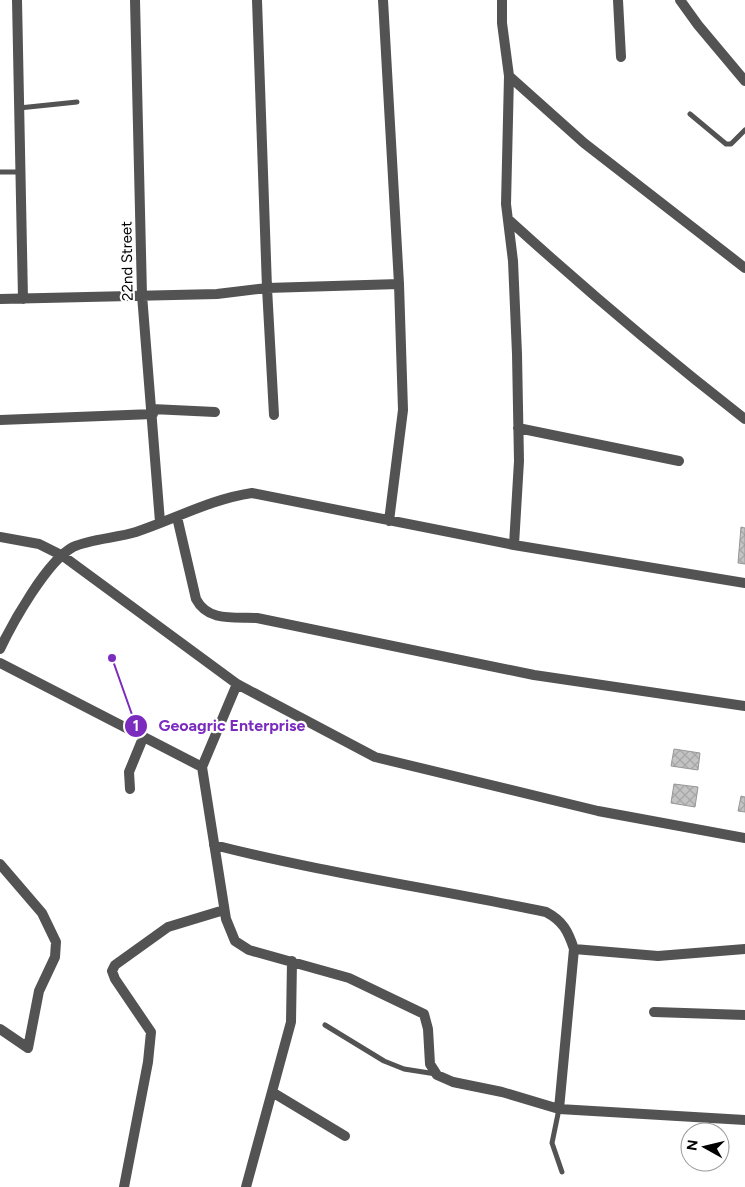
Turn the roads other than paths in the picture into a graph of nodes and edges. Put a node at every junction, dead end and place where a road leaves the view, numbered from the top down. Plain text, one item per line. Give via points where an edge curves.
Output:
1 (18, 0) edge
2 (135, 0) edge
3 (257, 0) edge
4 (383, 0) edge
5 (502, 0) edge
6 (618, 0) edge
7 (680, 0) edge
8 (621, 57) dead end
9 (509, 76) junction
10 (745, 81) edge
11 (77, 102) dead end
12 (19, 108) junction
13 (690, 114) dead end
14 (745, 130) edge
15 (0, 172) edge
16 (20, 172) junction
17 (510, 221) junction
18 (745, 268) edge
19 (399, 284) junction
20 (266, 288) junction
21 (142, 295) junction
22 (0, 299) edge
23 (23, 299) junction
24 (152, 411) junction
25 (215, 412) dead end
26 (274, 415) dead end
27 (745, 419) edge
28 (0, 420) edge
29 (518, 428) junction
30 (679, 460) dead end
31 (177, 517) junction
32 (389, 521) junction
33 (160, 522) junction
34 (0, 537) edge
35 (514, 545) junction
36 (63, 556) junction
37 (745, 583) edge
38 (0, 649) edge
39 (0, 663) edge
40 (237, 684) junction
41 (745, 706) edge
42 (143, 738) junction
43 (202, 767) junction
44 (130, 789) dead end
45 (745, 838) edge
46 (214, 845) junction
47 (0, 864) edge
48 (224, 910) junction
49 (574, 949) junction
50 (745, 949) edge
51 (292, 960) junction
52 (654, 1012) dead end
53 (745, 1016) edge
54 (326, 1025) dead end
55 (0, 1029) edge
56 (436, 1074) junction
57 (272, 1092) junction
58 (559, 1109) junction
59 (745, 1120) edge
60 (345, 1136) dead end
61 (562, 1172) dead end
62 (124, 1187) edge
63 (246, 1187) edge

1 - 12 street
2 - 21 street, 22nd Street
3 - 20 street
4 - 19 street
5 - 9 street
6 - 8 street
7 - 10 street
9 - 17 street via 506,188
9 - 18 street via 584,143
11 - 12 lane
12 - 16 street
13 - 14 lane via 726,144
15 - 16 lane
16 - 23 street
17 - 27 street via 578,283
17 - 29 street
19 - 20 street
19 - 32 street via 403,410
20 - 21 street via 217,294
20 - 26 street
21 - 23 street
21 - 24 street, 22nd Street
22 - 23 street
24 - 25 street
24 - 28 street
24 - 33 street, 22nd Street
29 - 30 street
29 - 35 street
31 - 32 street via 213,502 252,493
31 - 33 street
31 - 41 street via 196,599 200,607 216,616 257,618 534,674
32 - 35 street
33 - 36 street via 116,538 73,548
34 - 36 street via 39,544
35 - 37 street
36 - 38 street via 52,566 13,622
36 - 40 street
39 - 42 street
40 - 43 street
40 - 45 street via 375,757 598,810
42 - 43 street
42 - 44 street via 130,772
43 - 46 street
46 - 48 street
46 - 49 street via 268,859 546,912 563,924
47 - 55 street via 42,913 56,942 56,958 39,991 28,1048
48 - 51 street via 235,941 249,950
48 - 62 street via 168,927 115,965 112,971 151,1032
49 - 50 street via 658,956
49 - 58 street
51 - 56 street via 349,978 424,1014 430,1064
51 - 57 street via 291,1022
52 - 53 street
54 - 56 lane via 384,1061 404,1069
56 - 58 street via 453,1082
57 - 60 street
57 - 63 street
58 - 59 street
58 - 61 lane via 552,1143

